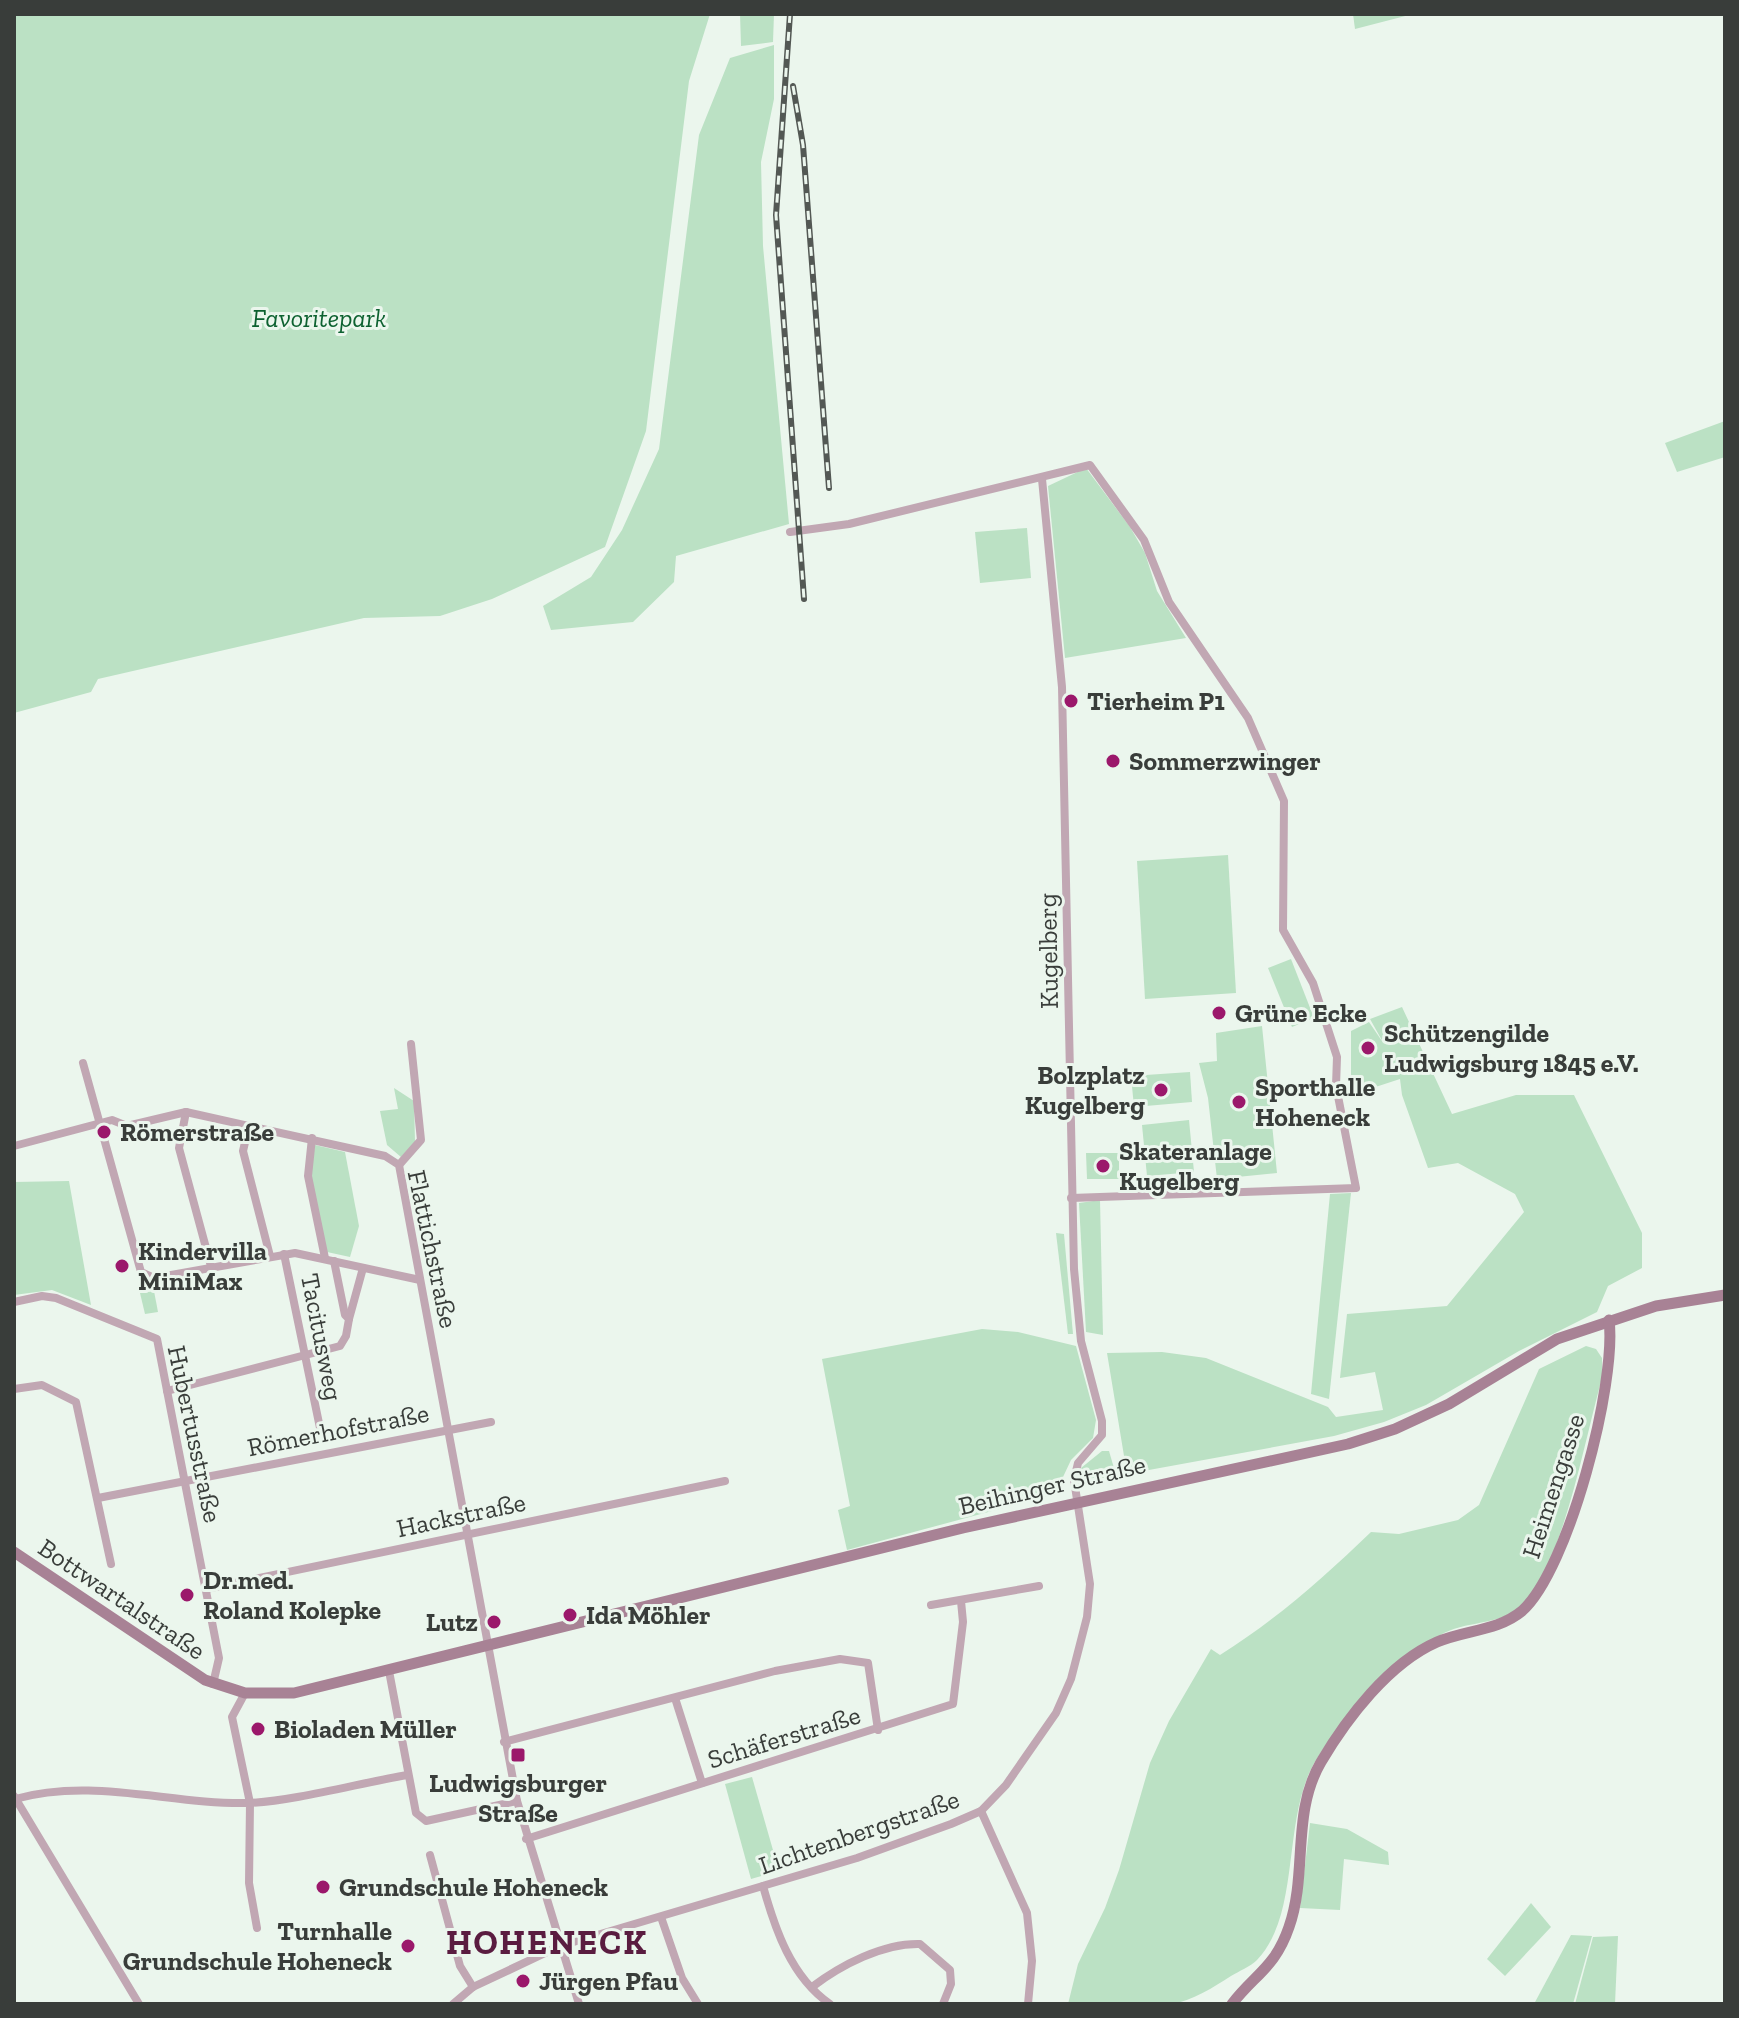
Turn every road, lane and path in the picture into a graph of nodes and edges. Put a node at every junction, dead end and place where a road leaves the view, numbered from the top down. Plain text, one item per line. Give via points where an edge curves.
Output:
1 (1042, 479) junction
2 (790, 532) dead end
3 (411, 1044) dead end
4 (83, 1063) dead end
5 (186, 1112) junction
6 (99, 1123) junction
7 (249, 1125) junction
8 (312, 1138) junction
9 (14, 1146) edge
10 (399, 1165) junction
11 (1071, 1198) junction
12 (284, 1254) junction
13 (270, 1256) junction
14 (330, 1259) junction
15 (363, 1268) junction
16 (212, 1270) junction
17 (420, 1280) junction
18 (1725, 1295) edge
19 (14, 1302) edge
20 (349, 1319) junction
21 (1609, 1320) junction
22 (306, 1355) junction
23 (14, 1389) edge
24 (167, 1391) junction
25 (1102, 1421) joint
26 (491, 1422) dead end
27 (320, 1428) dead end
28 (447, 1429) junction
29 (184, 1481) junction
30 (725, 1481) dead end
31 (98, 1498) junction
32 (1077, 1502) junction
33 (466, 1535) junction
34 (14, 1552) edge
35 (111, 1564) dead end
36 (1039, 1586) dead end
37 (206, 1589) junction
38 (961, 1601) junction
39 (931, 1605) dead end
40 (486, 1645) junction
41 (389, 1671) junction
42 (213, 1684) junction
43 (245, 1693) junction
44 (675, 1698) junction
45 (878, 1730) junction
46 (504, 1742) junction
47 (407, 1775) junction
48 (702, 1783) junction
49 (15, 1797) edge
50 (517, 1801) junction
51 (250, 1803) junction
52 (981, 1811) junction
53 (526, 1839) junction
54 (430, 1855) dead end
55 (763, 1886) junction
56 (661, 1917) junction
57 (257, 1928) dead end
58 (560, 1946) junction
59 (473, 1987) junction
60 (812, 1987) junction
61 (139, 2004) edge
62 (453, 2004) edge
63 (579, 2004) edge
64 (698, 2004) edge
65 (830, 2004) edge
66 (943, 2004) edge
67 (1028, 2004) edge
68 (1232, 2004) edge

1 - 2 street via 849,524
1 - 11 street, Kugelberg via 1062,687
1 - 11 street via 1090,465 1144,540 1169,602 1248,718 1280,790 1283,930 1313,983 1337,1057 1336,1086 1356,1188
3 - 10 street via 421,1140
4 - 6 street
5 - 6 street, Flattichstraße via 127,1126 115,1120
5 - 7 street, Flattichstraße
5 - 16 street via 179,1148
6 - 9 street, Flattichstraße
6 - 16 street via 141,1272 154,1278
7 - 8 street, Flattichstraße
7 - 13 street, Tacitusweg via 243,1151
8 - 10 street, Flattichstraße via 385,1156
8 - 14 street via 308,1176
10 - 17 street, Flattichstraße
11 - 25 street, Kugelberg via 1081,1341
12 - 13 street
12 - 14 street
12 - 22 street, Tacitusweg
13 - 16 street
14 - 15 street
14 - 20 street
15 - 17 street
15 - 20 street
17 - 28 street, Flattichstraße
18 - 21 main road, Beihinger Straße via 1681,1300
19 - 24 street, Hubertusstraße via 56,1298 157,1339
20 - 22 street via 340,1346
21 - 32 main road, Beihinger Straße via 1557,1339 1449,1404 1395,1429 1348,1444
21 - 68 main road, Heimengasse via 1606,1390 1573,1512 1544,1582 1522,1610 1504,1622 1436,1643 1405,1661 1343,1732 1308,1793 1300,1879 1289,1926 1263,1974
22 - 24 street
22 - 27 street, Tacitusweg
23 - 31 street via 42,1385 76,1402
24 - 29 street, Hubertusstraße
25 - 32 street, Lichtenbergstraße via 1097,1444 1075,1471
26 - 28 street, Römerhofstraße
28 - 29 street, Römerhofstraße
28 - 33 street, Flattichstraße
29 - 31 street, Römerhofstraße
29 - 37 street, Hubertusstraße
30 - 33 street, Hackstraße
31 - 35 street
32 - 40 main road, Beihinger Straße
32 - 52 street, Lichtenbergstraße via 1090,1584 1071,1679 1030,1754
33 - 37 street, Hackstraße
33 - 40 street, Flattichstraße
34 - 42 main road, Bottwartalstraße via 183,1669
36 - 38 street
37 - 42 street, Hubertusstraße via 219,1658
38 - 39 street
38 - 45 street, Schäferstraße via 953,1704
40 - 41 main road, Bottwartalstraße
40 - 46 street
41 - 43 main road, Bottwartalstraße via 294,1693
41 - 47 street
42 - 43 main road, Bottwartalstraße
43 - 51 street via 232,1717
44 - 45 street via 775,1671 854,1658 868,1663
44 - 46 street
44 - 48 street
45 - 48 street, Schäferstraße
46 - 50 street
47 - 50 street via 416,1813 426,1821
47 - 51 street
48 - 53 street, Schäferstraße
49 - 51 street via 88,1788
49 - 61 street
50 - 53 street
51 - 57 street via 249,1883
52 - 55 street, Lichtenbergstraße via 857,1858
52 - 67 street via 1027,1913
53 - 58 street
54 - 59 street via 460,1966
55 - 56 street, Lichtenbergstraße
55 - 60 street via 780,1938
56 - 58 street, Lichtenbergstraße
56 - 64 street via 682,1978
58 - 59 street, Lichtenbergstraße
58 - 63 street
59 - 62 street, Lichtenbergstraße
60 - 65 street
60 - 66 street via 866,1957 902,1944 920,1944 950,1970

